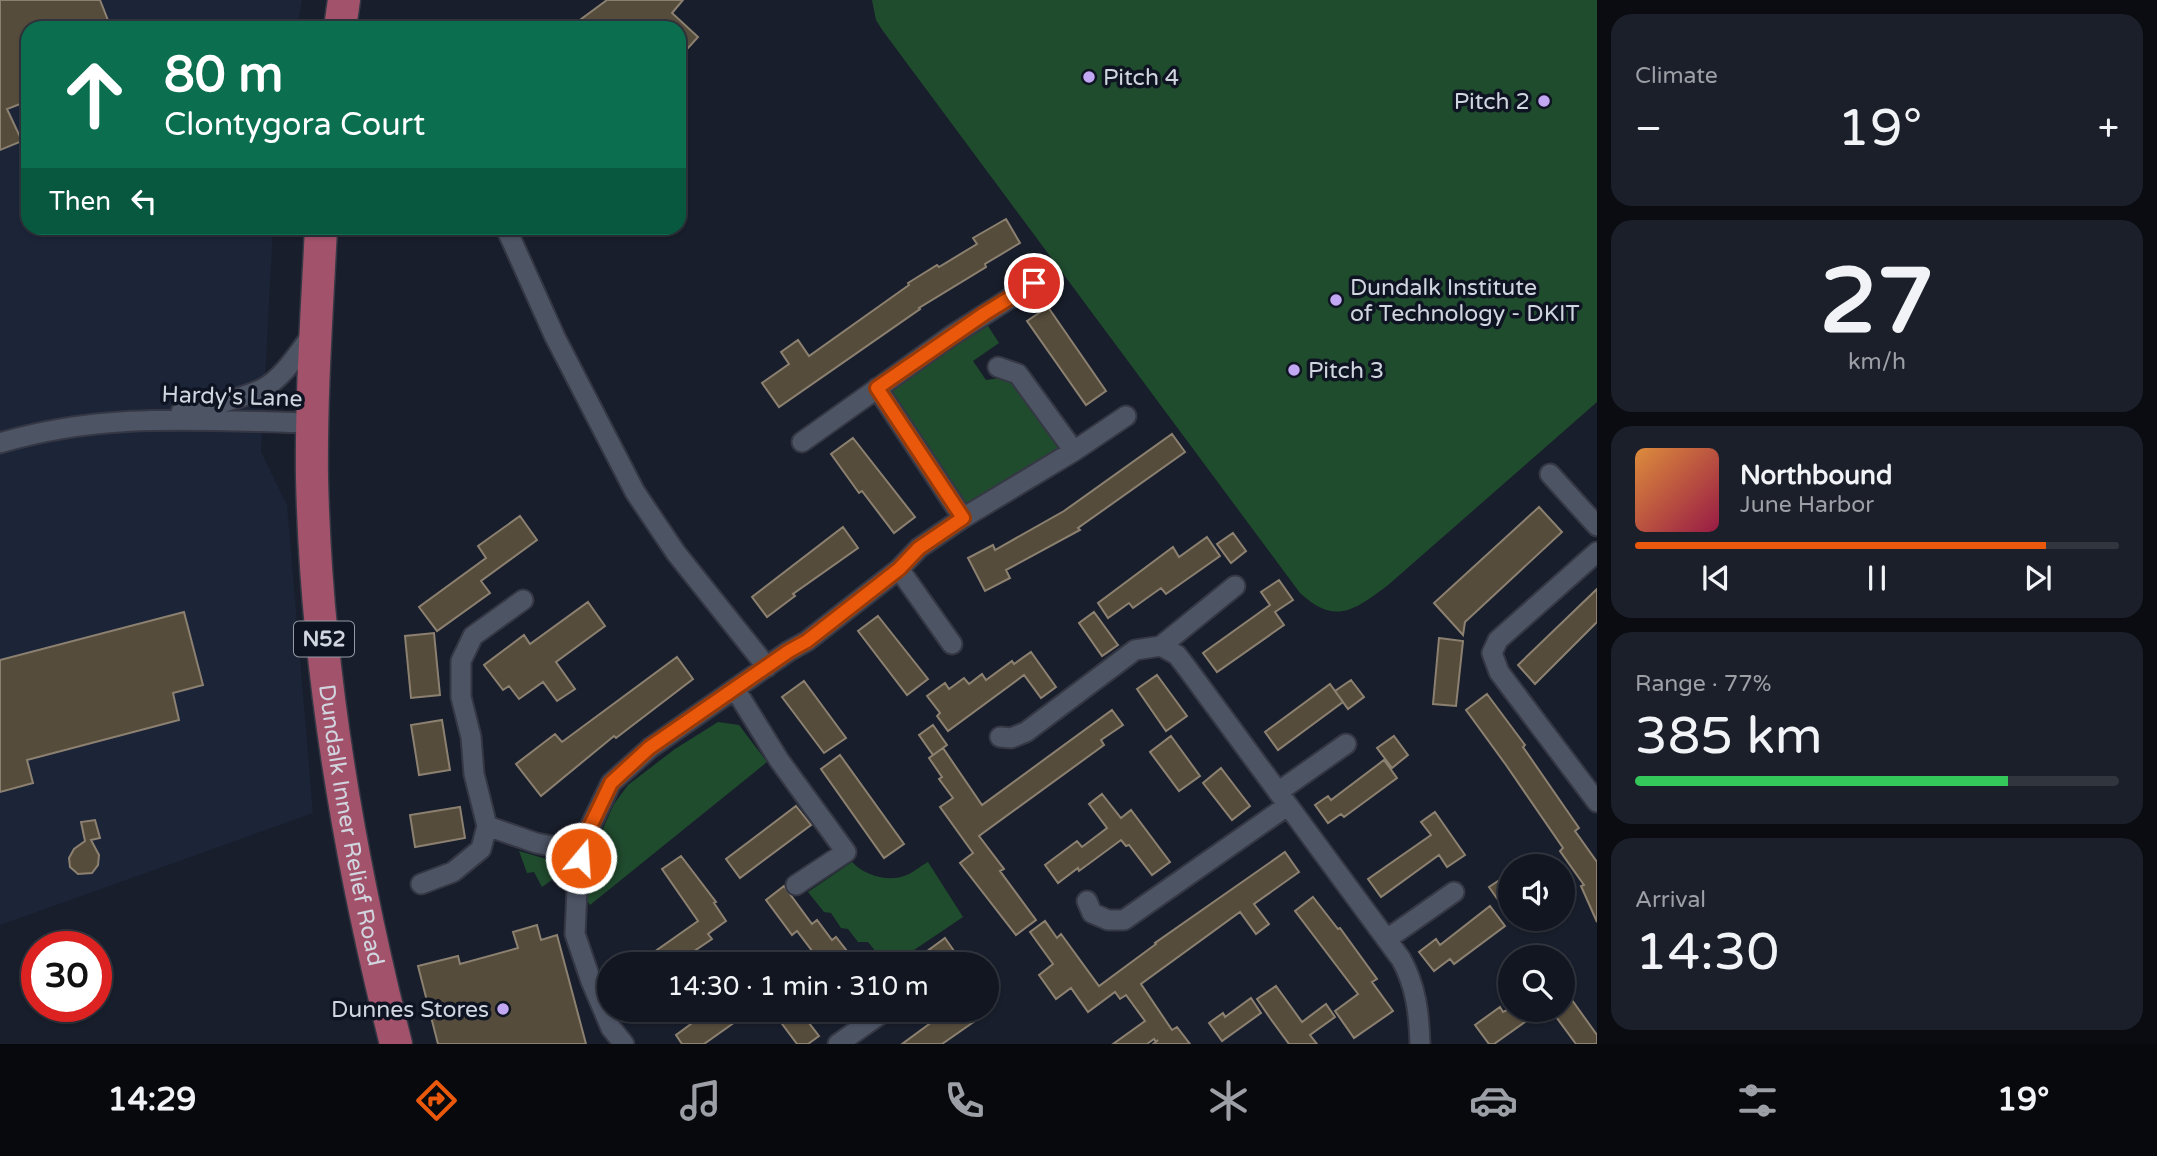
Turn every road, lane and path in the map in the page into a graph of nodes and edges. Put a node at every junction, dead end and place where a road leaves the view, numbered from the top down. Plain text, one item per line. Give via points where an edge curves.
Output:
1 (344, 0) edge
2 (341, 21) edge
3 (321, 235) edge
4 (509, 235) edge
5 (1034, 283) dead end
6 (317, 330) junction
7 (998, 367) dead end
8 (877, 388) junction
9 (1126, 416) dead end
10 (150, 419) junction
11 (314, 423) junction
12 (802, 442) dead end
13 (0, 443) edge
14 (1074, 451) junction
15 (1550, 474) dead end
16 (963, 518) junction
17 (1597, 526) edge
18 (1597, 552) edge
19 (899, 569) junction
20 (1235, 586) dead end
21 (523, 600) dead end
22 (952, 644) dead end
23 (1161, 646) junction
24 (767, 667) junction
25 (735, 689) junction
26 (1000, 737) dead end
27 (1346, 744) dead end
28 (1595, 793) edge
29 (1283, 799) junction
30 (486, 826) junction
31 (581, 858) junction
32 (421, 884) dead end
33 (796, 885) dead end
34 (1454, 892) dead end
35 (1087, 901) dead end
36 (1387, 939) junction
37 (869, 1022) edge
38 (396, 1044) edge
39 (624, 1044) edge
40 (838, 1044) edge
41 (1420, 1044) edge

1 - 2 main road
3 - 6 main road, Dundalk Inner Relief Road / N52
4 - 24 street via 555,337 635,492 676,553
5 - 8 street
6 - 10 street, Hardy's Lane via 263,388
6 - 11 main road, Dundalk Inner Relief Road / N52
7 - 14 street via 1018,374
8 - 12 street
8 - 16 street
9 - 14 street
10 - 11 street, Hardy's Lane
10 - 13 street, Hardy's Lane via 39,432
11 - 38 main road, Dundalk Inner Relief Road / N52 via 319,601 333,722 360,890
14 - 16 street
15 - 17 street
16 - 19 street via 919,548
18 - 28 street via 1498,640 1492,653 1499,672
19 - 22 street
19 - 24 street
20 - 23 street
21 - 30 street via 473,636 461,661 461,697
23 - 26 street via 1135,650 1026,732
23 - 29 street via 1182,662
24 - 25 street
25 - 31 street via 649,748 611,783 587,833
25 - 33 street via 779,761 846,852
27 - 29 street
29 - 35 street via 1124,920 1092,914
29 - 36 street
30 - 31 street
30 - 32 street via 481,849 453,872
31 - 39 street via 575,934 611,1028
34 - 36 street
36 - 41 street via 1410,975 1419,1011
37 - 40 street

